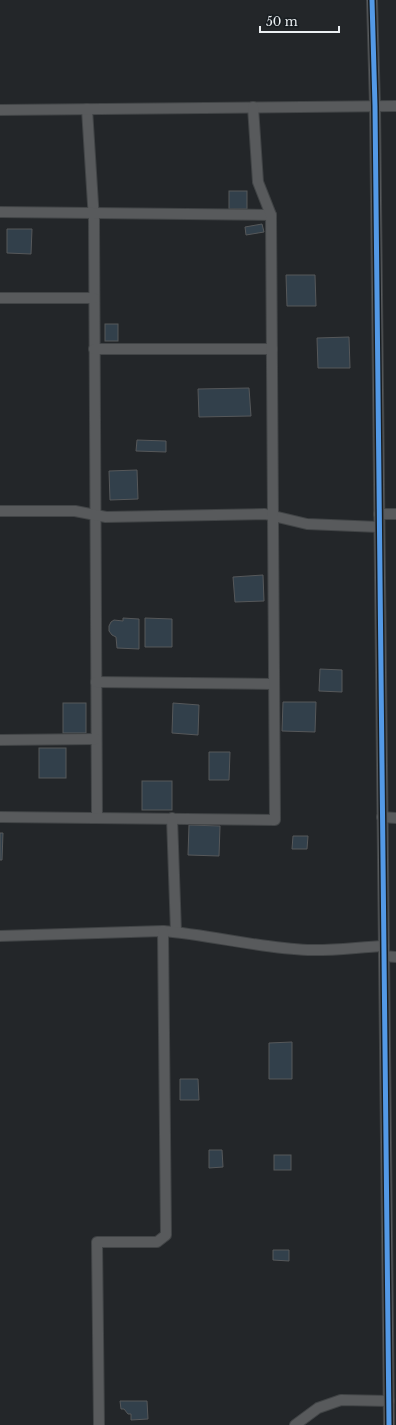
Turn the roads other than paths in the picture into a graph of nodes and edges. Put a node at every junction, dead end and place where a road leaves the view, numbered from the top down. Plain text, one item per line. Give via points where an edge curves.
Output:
1 (372, 0) edge
2 (375, 106) junction
3 (396, 106) edge
4 (254, 107) junction
5 (87, 109) junction
6 (0, 110) edge
7 (0, 212) edge
8 (93, 213) junction
9 (271, 215) junction
10 (0, 298) edge
11 (94, 298) junction
12 (272, 348) junction
13 (94, 349) junction
14 (0, 511) edge
15 (379, 514) junction
16 (396, 514) edge
17 (95, 515) junction
18 (273, 516) junction
19 (379, 527) junction
20 (96, 682) junction
21 (274, 684) junction
22 (96, 739) junction
23 (0, 740) edge
24 (0, 817) edge
25 (97, 817) junction
26 (382, 817) junction
27 (172, 818) junction
28 (396, 818) edge
29 (163, 931) junction
30 (176, 932) junction
31 (0, 936) edge
32 (384, 951) junction
33 (396, 957) edge
34 (389, 1401) junction
35 (99, 1425) edge
36 (295, 1425) edge
37 (389, 1425) edge

1 - 2 street
2 - 3 street
2 - 4 street
2 - 15 street
4 - 5 street
4 - 9 street via 258,182
5 - 6 street
5 - 8 street
7 - 8 street
8 - 9 street
8 - 11 street
9 - 12 street
10 - 11 street
11 - 13 street
12 - 13 street
12 - 18 street
13 - 17 street
14 - 17 street via 75,510
15 - 16 street
15 - 19 street
17 - 18 street
17 - 20 street
18 - 19 street via 307,524
18 - 21 street
19 - 26 street
20 - 21 street
20 - 22 street
21 - 27 street via 275,820
22 - 23 street
22 - 25 street
24 - 25 street
25 - 27 street
26 - 28 street
26 - 32 street
27 - 30 street
29 - 30 street
29 - 31 street
29 - 35 street via 166,1235 157,1242 97,1242
30 - 32 street via 282,948
32 - 33 street
32 - 34 street
34 - 36 street via 341,1400 318,1408
34 - 37 street

